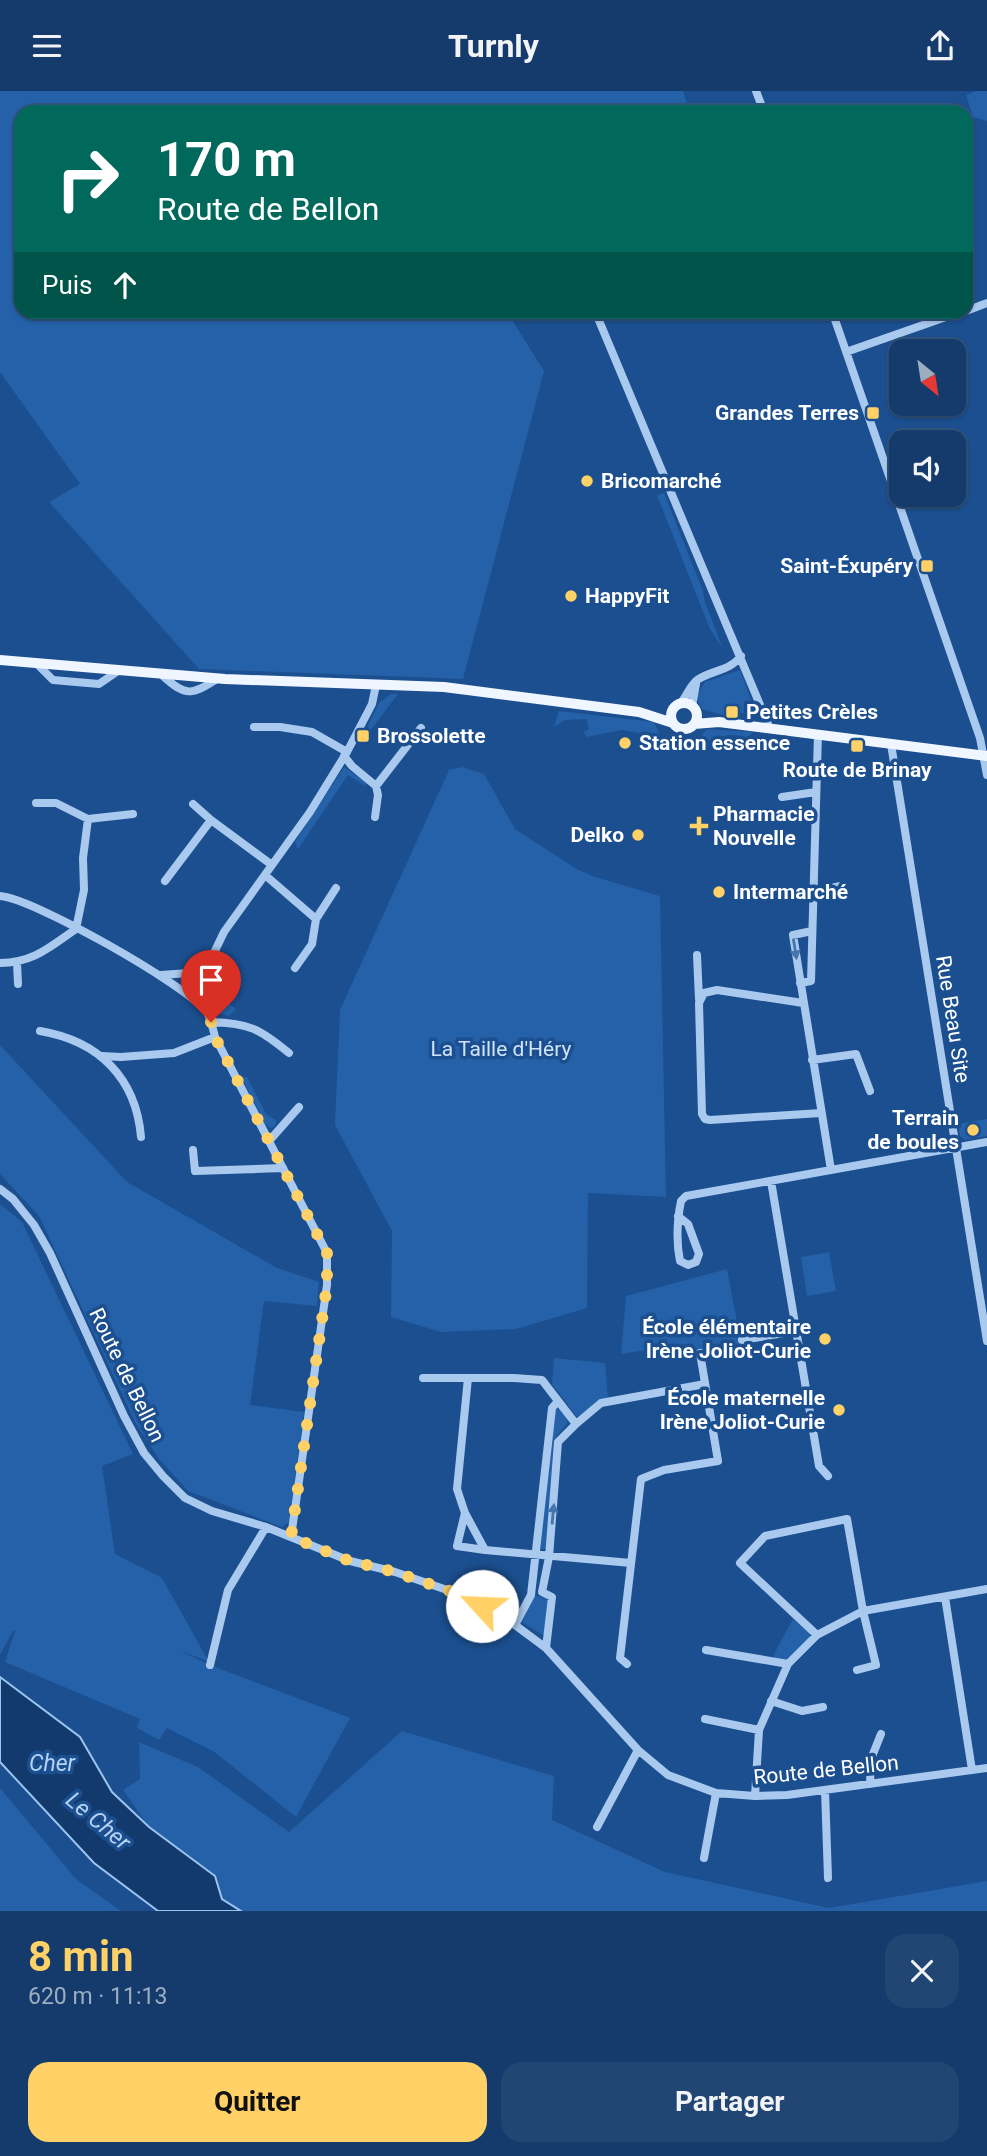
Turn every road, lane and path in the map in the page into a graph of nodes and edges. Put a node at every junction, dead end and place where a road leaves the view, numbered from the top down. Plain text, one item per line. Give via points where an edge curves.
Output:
1 (598, 319) edge
2 (835, 319) edge
3 (942, 319) edge
4 (846, 352) junction
5 (741, 656) junction
6 (0, 660) edge
7 (376, 685) junction
8 (686, 707) junction
9 (639, 712) junction
10 (719, 722) junction
11 (673, 723) junction
12 (694, 724) junction
13 (254, 727) dead end
14 (421, 728) dead end
15 (768, 728) junction
16 (818, 734) junction
17 (983, 736) edge
18 (891, 744) junction
19 (346, 754) junction
20 (985, 756) edge
21 (987, 775) edge
22 (376, 786) junction
23 (816, 792) junction
24 (782, 797) dead end
25 (37, 803) dead end
26 (193, 804) dead end
27 (133, 814) dead end
28 (375, 817) dead end
29 (88, 819) junction
30 (211, 820) junction
31 (272, 865) junction
32 (265, 875) junction
33 (165, 881) dead end
34 (841, 886) dead end
35 (336, 888) dead end
36 (813, 891) junction
37 (1, 895) edge
38 (316, 919) junction
39 (76, 929) junction
40 (812, 931) junction
41 (697, 955) dead end
42 (212, 957) junction
43 (0, 963) edge
44 (17, 963) junction
45 (295, 968) dead end
46 (161, 975) junction
47 (800, 983) junction
48 (18, 985) dead end
49 (699, 999) junction
50 (803, 1003) junction
51 (206, 1011) junction
52 (211, 1022) junction
53 (40, 1031) dead end
54 (215, 1037) junction
55 (289, 1053) dead end
56 (102, 1056) junction
57 (121, 1057) junction
58 (811, 1061) junction
59 (118, 1072) junction
60 (870, 1091) dead end
61 (299, 1107) dead end
62 (821, 1113) junction
63 (141, 1137) dead end
64 (269, 1141) junction
65 (987, 1142) edge
66 (956, 1147) junction
67 (193, 1150) dead end
68 (283, 1168) junction
69 (831, 1170) junction
70 (771, 1181) junction
71 (0, 1189) edge
72 (678, 1216) junction
73 (796, 1331) junction
74 (742, 1340) dead end
75 (987, 1341) edge
76 (699, 1353) dead end
77 (424, 1378) dead end
78 (468, 1378) junction
79 (705, 1384) junction
80 (558, 1401) junction
81 (576, 1424) junction
82 (828, 1476) dead end
83 (465, 1513) junction
84 (266, 1527) junction
85 (291, 1537) junction
86 (485, 1550) junction
87 (536, 1554) junction
88 (549, 1557) junction
89 (631, 1563) junction
90 (987, 1589) edge
91 (532, 1590) junction
92 (542, 1592) junction
93 (945, 1597) junction
94 (863, 1611) junction
95 (515, 1625) junction
96 (817, 1635) junction
97 (546, 1648) junction
98 (706, 1650) dead end
99 (627, 1664) dead end
100 (788, 1664) junction
101 (210, 1665) dead end
102 (856, 1670) dead end
103 (771, 1701) junction
104 (823, 1707) dead end
105 (705, 1719) dead end
106 (759, 1730) junction
107 (881, 1734) dead end
108 (638, 1751) junction
109 (987, 1768) edge
110 (972, 1770) junction
111 (870, 1784) junction
112 (825, 1790) junction
113 (716, 1793) junction
114 (755, 1797) junction
115 (597, 1827) dead end
116 (704, 1858) dead end
117 (828, 1878) dead end

1 - 5 street
2 - 4 street
3 - 4 street
4 - 17 street
5 - 8 street via 728,668 697,681
5 - 15 street
6 - 7 main road via 217,679
7 - 9 main road via 444,687
7 - 19 street via 372,704
8 - 9 main road
8 - 10 main road
8 - 11 main road via 671,715
8 - 12 main road via 697,718
9 - 11 main road
10 - 12 main road
10 - 15 main road
11 - 12 main road via 685,728
13 - 19 street via 312,732
14 - 22 street
15 - 16 main road
16 - 18 main road
16 - 23 street
17 - 20 street
18 - 20 main road
18 - 66 street, Rue Beau Site
19 - 22 street via 352,766
19 - 31 street
20 - 21 street
22 - 28 street
23 - 24 street
23 - 36 street
25 - 29 street via 56,803
26 - 30 street
27 - 29 street
29 - 39 street via 84,890
30 - 31 street
30 - 33 street
31 - 32 street
32 - 38 street
32 - 42 street via 223,932
34 - 36 street
35 - 38 street
36 - 40 street
37 - 39 street via 26,902
38 - 45 street via 312,944
39 - 44 street via 38,955
39 - 46 street
40 - 47 street via 811,981
40 -> 47 street via 793,935
41 - 49 street
42 - 46 street via 189,972
42 - 51 street
43 - 44 street
44 - 48 street
46 - 51 street
47 - 50 street
49 - 50 street via 718,990
49 - 62 street via 705,1119
50 - 58 street
51 - 52 street
52 - 54 street
52 - 55 street via 235,1022 262,1031
53 - 56 street via 59,1034
54 - 57 street via 174,1053
54 - 64 street
56 - 57 street
56 - 59 street
57 - 59 street
58 - 60 street via 856,1054
58 - 62 street
59 - 63 street via 139,1115
61 - 64 street
62 - 69 street
64 - 68 street
65 - 66 street
66 - 69 street
66 - 75 street, Rue Beau Site
67 - 68 street via 195,1171
68 - 85 street via 327,1253 327,1285
69 - 70 street
70 - 72 street via 686,1196
70 - 73 street
71 - 84 street, Route de Bellon via 34,1224 50,1253 144,1454 185,1498
72 - 72 street via 680,1261 688,1265 696,1262 699,1254 688,1224
73 - 74 street
73 - 82 street via 819,1466
76 - 79 street
77 - 78 street
78 - 80 street via 542,1380
78 - 83 street via 457,1489
79 - 81 street via 601,1403
79 - 89 street via 718,1461 664,1470 642,1479
80 - 81 street
80 - 87 street via 552,1408
88 -> 81 street via 558,1442
83 - 86 street
83 - 86 street via 457,1546
84 - 85 street, Route de Bellon
84 - 101 street via 228,1590
85 - 95 street, Route de Bellon via 350,1561 450,1591
86 - 87 street
87 - 88 street
87 - 91 street
88 - 89 street
88 - 92 street
89 - 99 street via 620,1658
90 - 93 street
91 - 92 street
91 - 95 street
92 - 97 street via 552,1597
93 - 94 street
93 - 110 street
94 - 96 street
94 - 96 street via 847,1519 765,1536 740,1563
94 - 102 street via 876,1665
95 - 97 street, Route de Bellon
96 - 100 street
97 - 108 street, Route de Bellon
98 - 100 street
100 - 103 street
103 - 104 street via 802,1711
103 - 106 street
105 - 106 street
106 - 114 street
107 - 111 street via 871,1759
108 - 113 street, Route de Bellon via 668,1775
108 - 115 street
109 - 110 street, Route de Bellon
110 - 111 street, Route de Bellon
111 - 112 street, Route de Bellon
112 - 114 street, Route de Bellon
112 - 117 street
113 - 114 street, Route de Bellon
113 - 116 street

